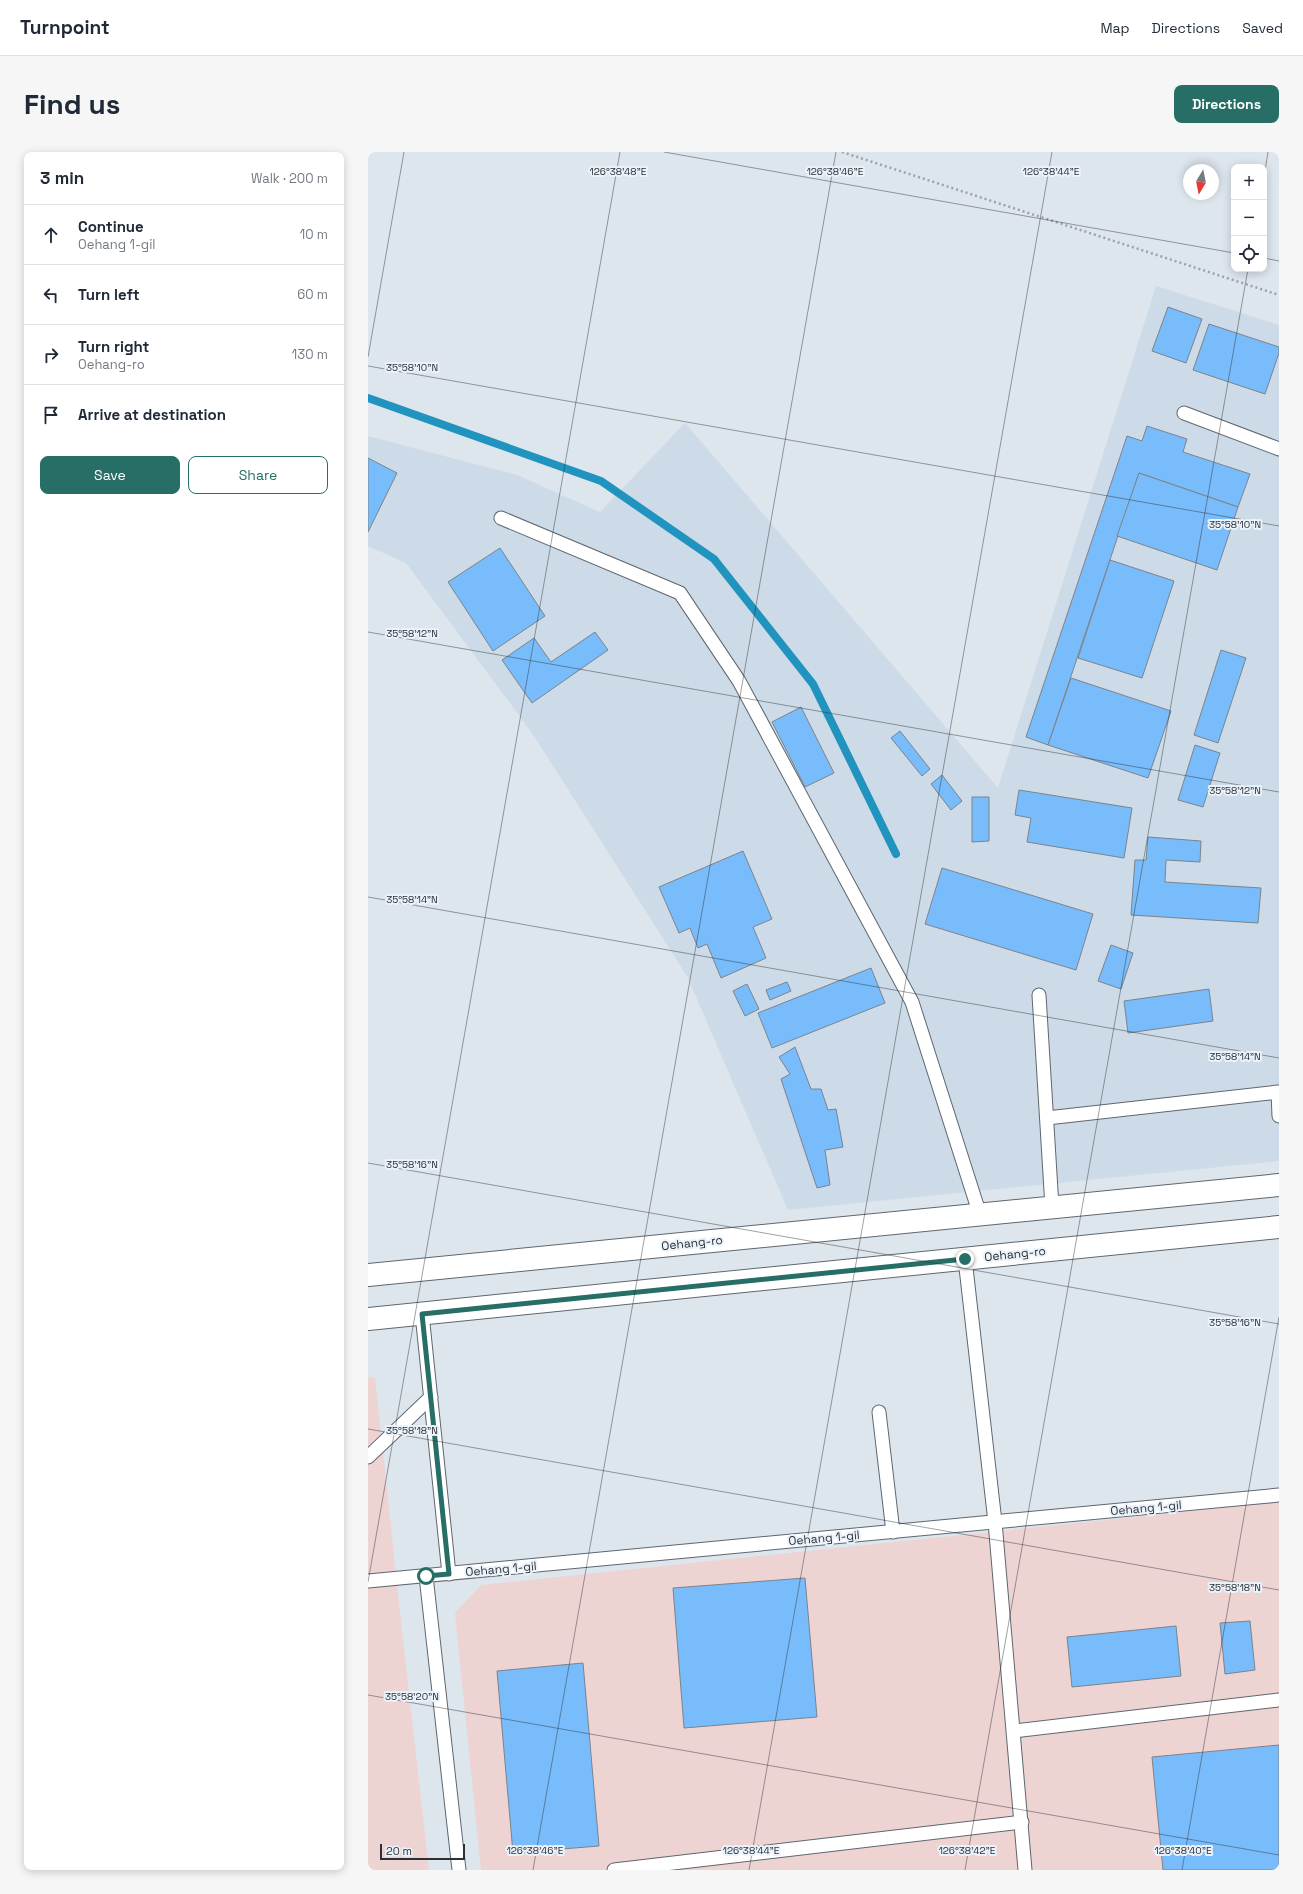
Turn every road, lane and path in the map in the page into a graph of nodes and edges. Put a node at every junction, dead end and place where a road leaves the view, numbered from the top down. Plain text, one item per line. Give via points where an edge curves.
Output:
1 (842, 152) edge
2 (1279, 295) edge
3 (1184, 413) dead end
4 (1279, 449) edge
5 (502, 518) dead end
6 (1039, 995) dead end
7 (1278, 1087) edge
8 (1279, 1116) edge
9 (1047, 1118) junction
10 (1279, 1185) edge
11 (1052, 1207) junction
12 (980, 1215) junction
13 (1279, 1227) edge
14 (965, 1259) junction
15 (368, 1275) edge
16 (422, 1314) junction
17 (368, 1319) edge
18 (431, 1397) junction
19 (879, 1412) dead end
20 (368, 1457) edge
21 (1279, 1495) edge
22 (995, 1522) junction
23 (893, 1532) junction
24 (449, 1574) junction
25 (426, 1576) junction
26 (369, 1579) edge
27 (1279, 1700) edge
28 (1014, 1731) junction
29 (1022, 1822) junction
30 (459, 1870) edge
31 (614, 1870) edge
32 (1025, 1870) edge

1 - 2 path
3 - 4 lane
5 - 12 lane via 680,593 740,681 912,1002
6 - 9 lane
7 - 8 lane
7 - 9 lane
9 - 11 lane
10 - 11 main road, Oehang-ro
11 - 12 main road, Oehang-ro
12 - 15 main road, Oehang-ro
13 - 14 main road, Oehang-ro
14 - 16 main road, Oehang-ro
14 - 22 lane
16 - 17 main road, Oehang-ro
16 - 18 lane
18 - 20 lane
18 - 24 lane
19 - 23 lane
21 - 22 lane, Oehang 1-gil
22 - 23 lane, Oehang 1-gil
22 - 28 lane
23 - 24 lane, Oehang 1-gil
24 - 25 lane, Oehang 1-gil
25 - 26 lane, Oehang 1-gil
25 - 30 lane
27 - 28 lane
28 - 29 lane
29 - 31 lane
29 - 32 lane

